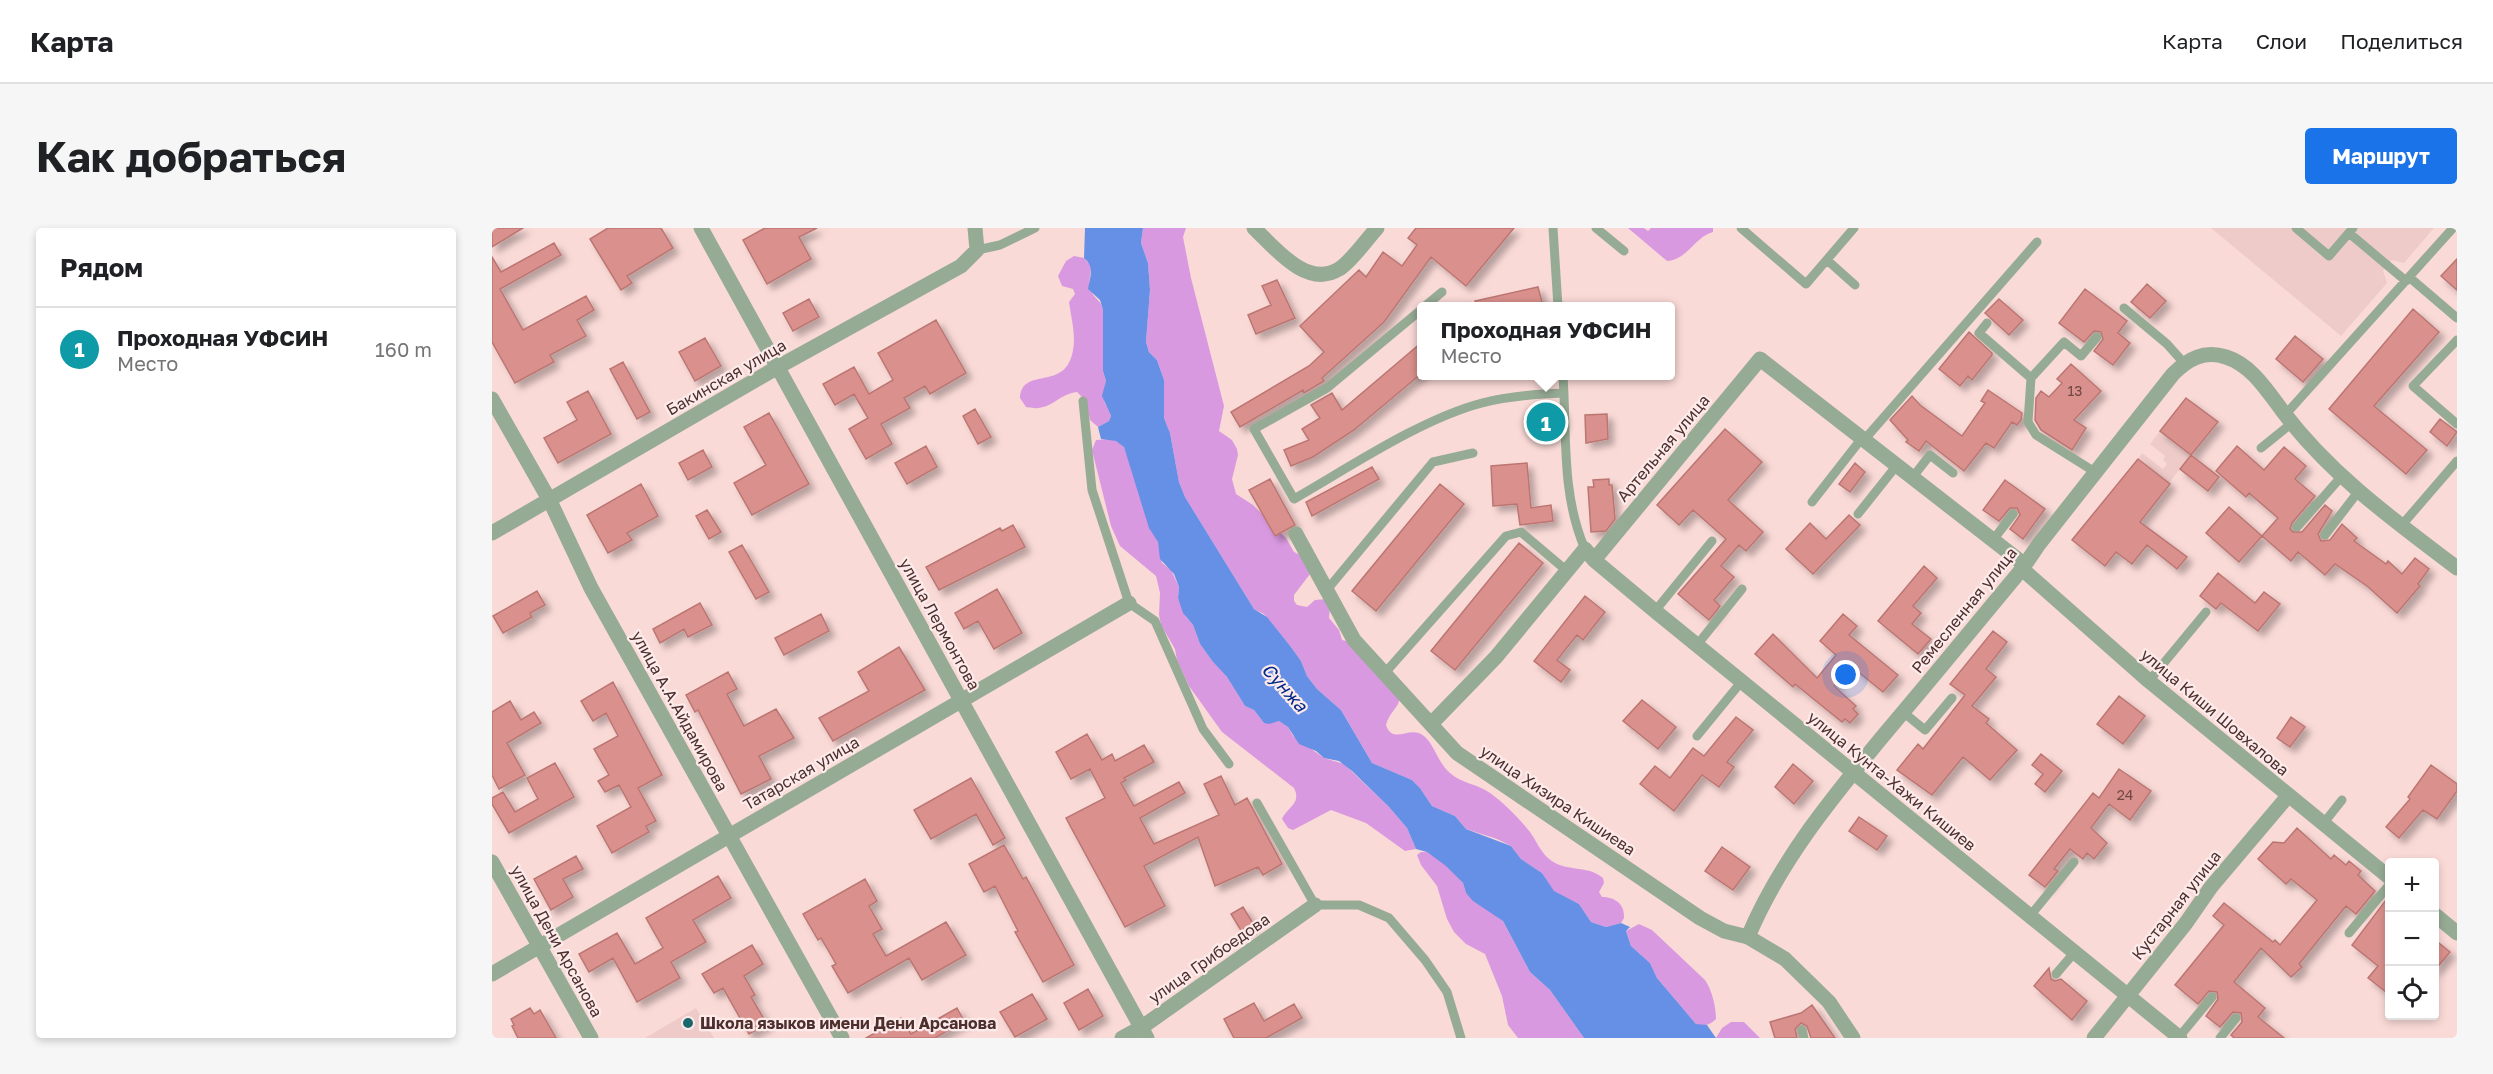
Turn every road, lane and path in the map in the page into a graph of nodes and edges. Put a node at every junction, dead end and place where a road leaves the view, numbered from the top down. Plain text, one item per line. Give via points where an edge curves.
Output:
1 (700, 228) edge
2 (975, 228) edge
3 (1035, 228) edge
4 (1254, 228) edge
5 (1377, 228) edge
6 (1553, 228) edge
7 (1596, 228) edge
8 (1741, 228) edge
9 (1854, 228) edge
10 (2296, 228) edge
11 (2452, 228) edge
12 (2351, 230) edge
13 (2037, 242) dead end
14 (977, 250) junction
15 (1623, 251) dead end
16 (1827, 260) junction
17 (2407, 279) junction
18 (1855, 285) dead end
19 (1442, 292) dead end
20 (1430, 302) edge
21 (1558, 302) edge
22 (2124, 308) dead end
23 (1417, 313) edge
24 (2457, 318) edge
25 (1987, 323) dead end
26 (2097, 337) dead end
27 (2457, 340) edge
28 (1760, 359) joint
29 (2184, 363) junction
30 (778, 367) junction
31 (2031, 378) junction
32 (1563, 380) edge
33 (1564, 393) junction
34 (492, 399) edge
35 (1083, 401) dead end
36 (2289, 419) junction
37 (2457, 424) edge
38 (1863, 439) junction
39 (2261, 448) dead end
40 (1473, 453) dead end
41 (2457, 461) edge
42 (1897, 465) junction
43 (2095, 472) junction
44 (1953, 473) dead end
45 (2341, 477) junction
46 (1912, 478) junction
47 (2358, 492) junction
48 (550, 501) junction
49 (1812, 502) dead end
50 (1858, 514) dead end
51 (2013, 514) dead end
52 (2401, 526) junction
53 (2297, 527) dead end
54 (492, 534) edge
55 (1296, 534) dead end
56 (2325, 536) dead end
57 (1993, 540) junction
58 (1712, 541) dead end
59 (1589, 555) junction
60 (2023, 567) junction
61 (2457, 568) edge
62 (1567, 571) junction
63 (1743, 589) dead end
64 (1326, 591) junction
65 (1129, 603) junction
66 (1654, 611) junction
67 (2206, 612) dead end
68 (1697, 645) junction
69 (1384, 674) junction
70 (1742, 681) junction
71 (2149, 681) junction
72 (1952, 698) dead end
73 (962, 700) junction
74 (1903, 712) junction
75 (1431, 724) junction
76 (1697, 736) dead end
77 (1229, 764) dead end
78 (1854, 772) junction
79 (2288, 796) junction
80 (2342, 800) dead end
81 (1257, 803) dead end
82 (2323, 824) junction
83 (730, 835) junction
84 (492, 862) edge
85 (2074, 862) dead end
86 (2385, 874) edge
87 (2385, 890) edge
88 (1315, 905) junction
89 (2030, 916) junction
90 (2439, 918) edge
91 (2349, 933) dead end
92 (2457, 933) edge
93 (1748, 937) junction
94 (539, 946) junction
95 (2074, 953) junction
96 (492, 974) edge
97 (2056, 974) dead end
98 (2127, 996) junction
99 (2212, 997) dead end
100 (2236, 1018) dead end
101 (1144, 1032) edge
102 (591, 1038) edge
103 (842, 1038) edge
104 (1122, 1038) edge
105 (1461, 1038) edge
106 (1853, 1038) edge
107 (2094, 1038) edge
108 (2179, 1038) edge
109 (2220, 1038) edge

1 - 30 street, улица Лермонтова
2 - 14 street
3 - 14 lane via 1000,245
4 - 5 street via 1305,272 1326,274 1340,269
6 - 21 lane
7 - 15 lane
8 - 16 lane via 1806,284
9 - 16 lane
10 - 12 lane via 2329,256
11 - 17 lane
12 - 17 lane
13 - 38 lane
14 - 30 street, Бакинская улица via 961,266
16 - 18 lane
17 - 24 lane
17 - 36 lane
19 - 20 lane
22 - 29 lane
23 - 33 lane via 1327,388 1254,429 1294,499 1436,420 1510,397
25 - 31 lane via 1979,333
26 - 31 lane via 2081,356 2064,342
27 - 37 lane via 2413,386
28 - 38 street, улица Киши Шовхалова
28 - 59 street, Артельная улица
29 - 36 street via 2212,354 2241,364
29 - 43 street, Ремесленная улица
30 - 48 street, Бакинская улица
30 - 73 street, улица Лермонтова
31 - 43 lane via 2028,422 2036,435
32 - 33 lane
33 - 59 lane via 1570,508
34 - 48 street, улица А.А.Айдамирова
35 - 65 lane via 1092,490
36 - 39 lane
36 - 45 street
38 - 42 street, улица Киши Шовхалова
38 - 49 lane
40 - 64 lane via 1433,462
41 - 52 lane
42 - 46 street, улица Киши Шовхалова
42 - 50 lane
43 - 60 street, Ремесленная улица
44 - 46 lane via 1930,455
45 - 47 street
45 - 53 lane
46 - 57 street, улица Киши Шовхалова
47 - 52 street
47 - 56 lane
48 - 54 street, Бакинская улица
48 - 83 street, улица А.А.Айдамирова via 591,588
51 - 57 lane
52 - 61 street
55 - 64 street, улица Хизира Кишиева
57 - 60 street, улица Киши Шовхалова
58 - 66 lane
59 - 62 street, Артельная улица
59 - 66 street, улица Кунта-Хажи Кишиев
60 - 71 street, улица Киши Шовхалова
60 - 74 street, Ремесленная улица
62 - 69 lane via 1521,532 1506,536
62 - 75 street, Артельная улица via 1496,657
63 - 68 lane
64 - 69 street, улица Хизира Кишиева via 1354,640
65 - 73 street, Татарская улица
65 - 77 lane via 1155,621 1203,729
66 - 68 street, улица Кунта-Хажи Кишиев
67 - 71 lane
68 - 70 street, улица Кунта-Хажи Кишиев
69 - 75 street, улица Хизира Кишиева
70 - 76 lane
70 - 78 street, улица Кунта-Хажи Кишиев
71 - 79 street, улица Киши Шовхалова
72 - 74 lane via 1925,730
73 - 83 street, Татарская улица
73 - 101 street, улица Лермонтова
74 - 78 street, Ремесленная улица
75 - 93 street, улица Хизира Кишиева via 1457,753 1679,905 1724,931
78 - 89 street, улица Кунта-Хажи Кишиев
78 - 93 street, Ремесленная улица via 1776,877
79 - 82 street, улица Киши Шовхалова
79 - 98 street, Кустарная улица via 2193,908
80 - 82 lane
81 - 88 lane
82 - 86 street, улица Киши Шовхалова
83 - 94 street, Татарская улица
83 - 103 street, улица А.А.Айдамирова
84 - 94 street, улица Дени Арсанова
85 - 89 lane
87 - 91 lane
88 - 101 street, улица Грибоедова
88 - 105 lane via 1359,904 1389,918 1447,992
89 - 95 street, улица Кунта-Хажи Кишиев
90 - 92 street
93 - 106 street, улица Хизира Кишиева via 1785,959 1829,1002
94 - 96 street, Татарская улица
94 - 102 street, улица Дени Арсанова
95 - 97 lane
95 - 98 street, улица Кунта-Хажи Кишиев
98 - 107 street, Кустарная улица
98 - 108 street, улица Кунта-Хажи Кишиев
99 - 108 lane
100 - 109 lane
101 - 104 street, улица Грибоедова

